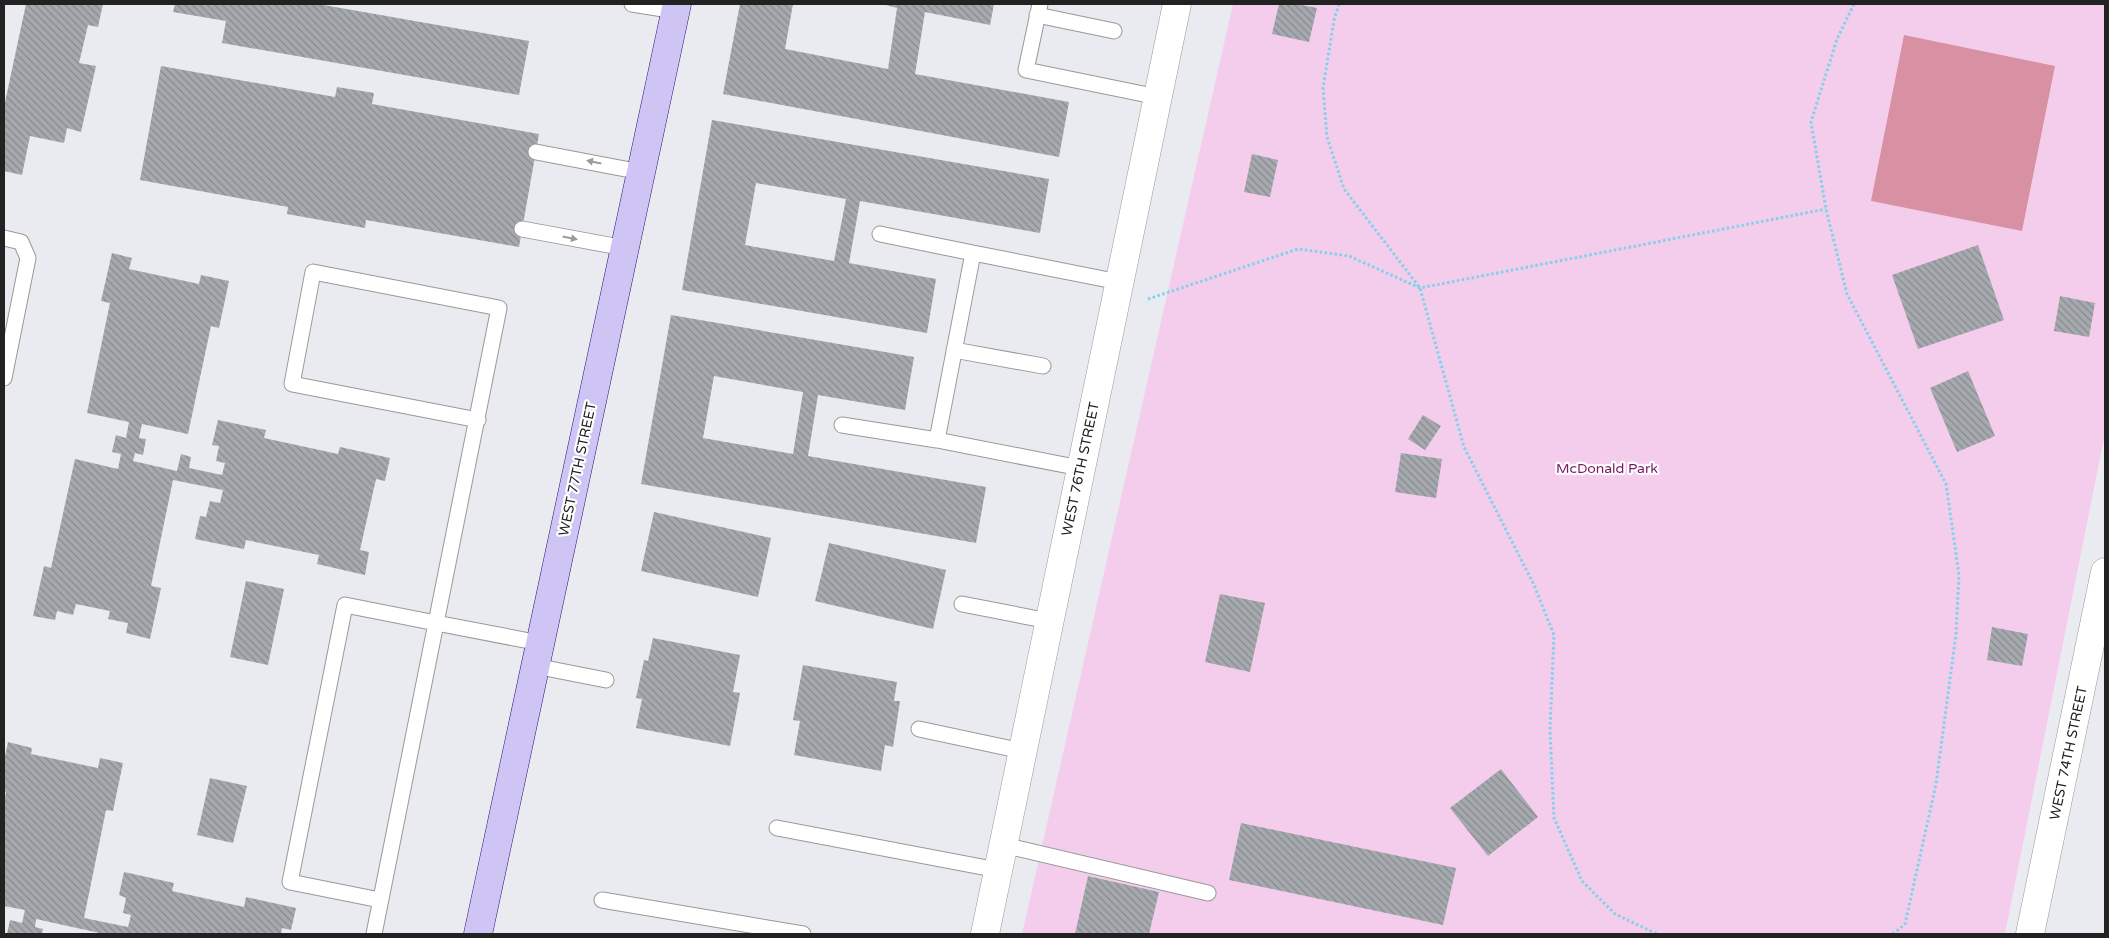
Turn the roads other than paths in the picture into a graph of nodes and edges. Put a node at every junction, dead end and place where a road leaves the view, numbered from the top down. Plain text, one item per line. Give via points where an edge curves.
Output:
1 (632, 4) edge
2 (1177, 4) edge
3 (676, 7) edge
4 (1038, 9) edge
5 (1114, 31) dead end
6 (1158, 97) junction
7 (536, 152) dead end
8 (641, 172) junction
9 (522, 229) dead end
10 (880, 234) dead end
11 (4, 238) edge
12 (624, 248) junction
13 (973, 253) junction
14 (1120, 282) junction
15 (7, 349) edge
16 (954, 350) junction
17 (1043, 366) dead end
18 (4, 378) edge
19 (478, 420) junction
20 (842, 425) dead end
21 (936, 440) junction
22 (1080, 468) junction
23 (2105, 572) edge
24 (962, 604) dead end
25 (1049, 621) junction
26 (436, 624) junction
27 (538, 654) junction
28 (606, 680) dead end
29 (919, 729) dead end
30 (1022, 751) junction
31 (777, 828) dead end
32 (1000, 858) junction
33 (1208, 893) dead end
34 (380, 900) junction
35 (602, 900) dead end
36 (374, 934) edge
37 (478, 934) edge
38 (803, 934) edge
39 (985, 934) edge
40 (2030, 934) edge

1 - 3 lane
2 - 6 street, WEST 76TH STREET
3 - 8 street, WEST 77TH STREET
4 - 5 lane
4 - 6 lane via 1026,70
6 - 14 street, WEST 76TH STREET
8 -> 7 lane
8 - 12 street, WEST 77TH STREET
9 -> 12 lane
10 - 13 lane
11 - 15 lane via 21,242 28,258
12 - 27 street, WEST 77TH STREET
13 - 14 lane
13 - 16 lane
14 - 22 street, WEST 76TH STREET
15 - 18 lane
16 - 17 lane
16 - 21 lane
19 - 19 lane via 499,308 313,272 292,384
19 - 26 lane
20 - 21 lane
21 - 22 lane
22 - 25 street, WEST 76TH STREET
23 - 40 street, WEST 74TH STREET
24 - 25 lane
25 - 30 street, WEST 76TH STREET
26 - 27 lane
26 - 34 lane
26 - 34 lane via 345,605 290,882
27 - 28 lane
27 - 37 street, WEST 77TH STREET
29 - 30 lane
30 - 32 street, WEST 76TH STREET
31 - 32 lane
32 - 33 lane
32 - 39 street, WEST 76TH STREET
34 - 36 lane
35 - 38 lane

